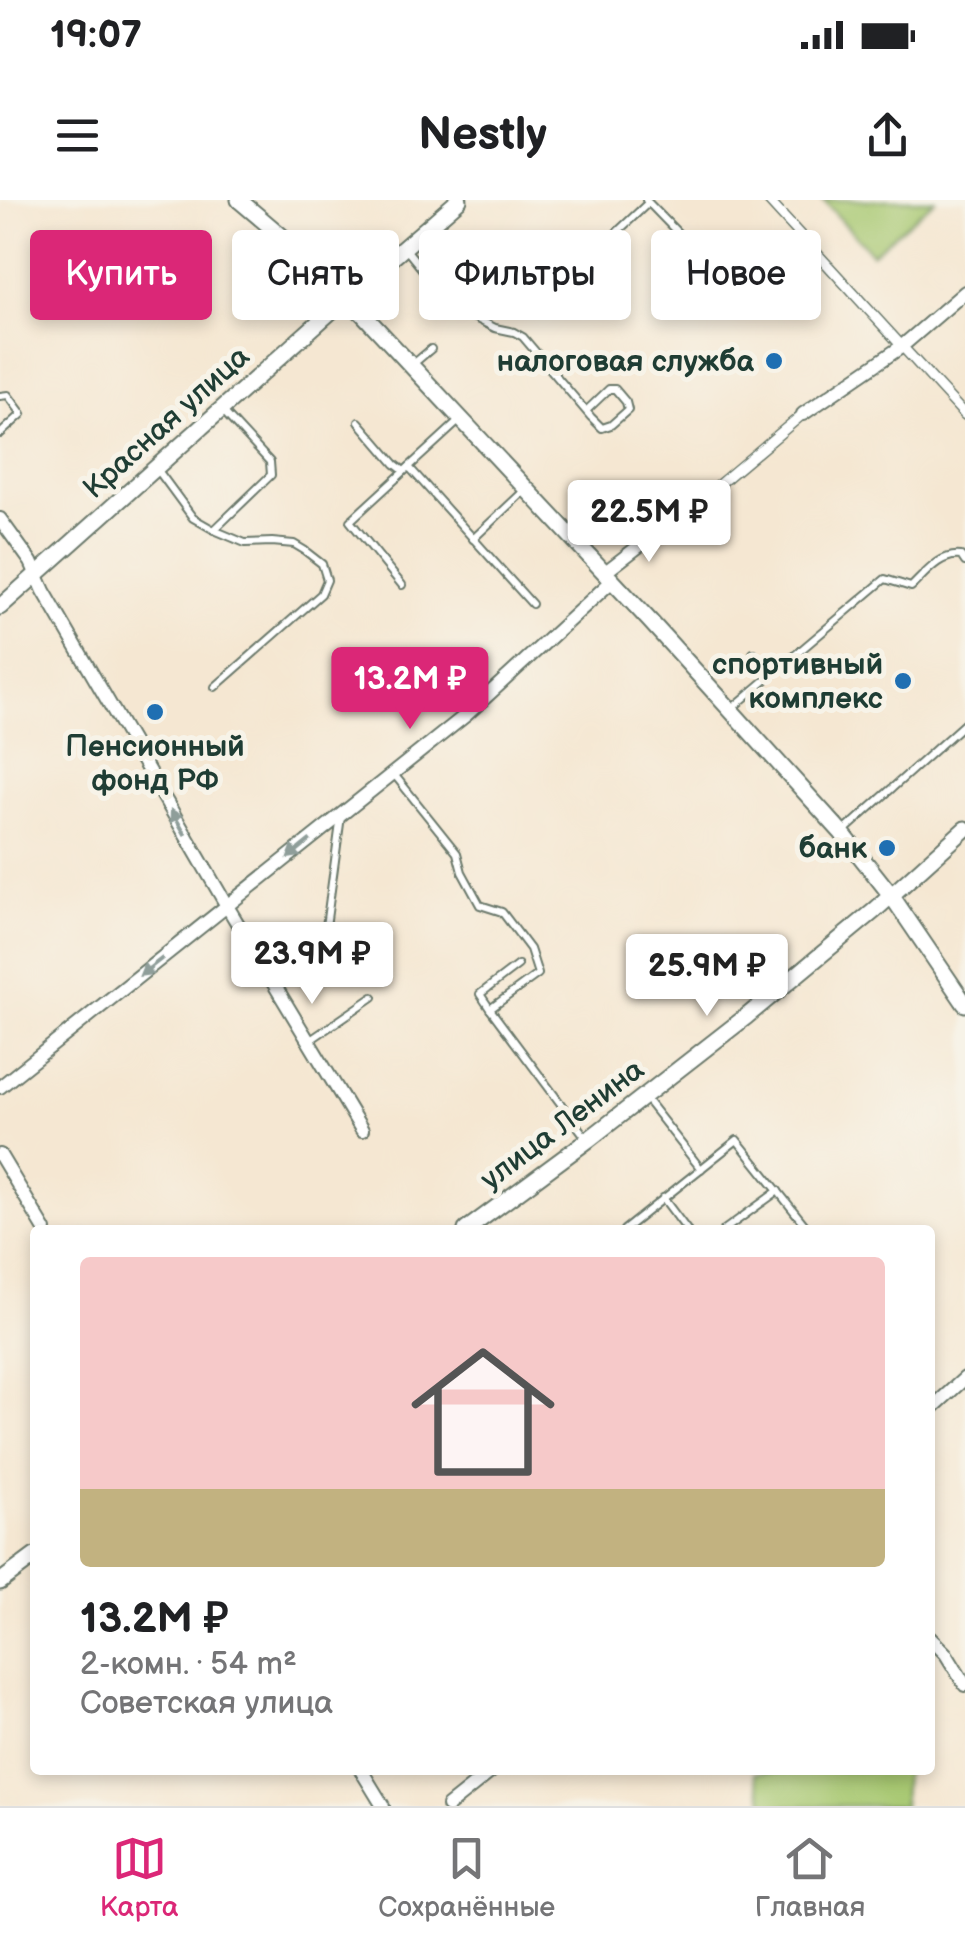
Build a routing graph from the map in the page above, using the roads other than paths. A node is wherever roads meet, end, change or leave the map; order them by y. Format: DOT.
graph roads {
  1 [pos="459,200"];
  2 [pos="768,200"];
  3 [pos="647,201"];
  4 [pos="244,202"];
  5 [pos="276,230"];
  6 [pos="618,230"];
  7 [pos="675,230"];
  8 [pos="404,248"];
  9 [pos="399,252"];
  10 [pos="419,265"];
  11 [pos="965,292"];
  12 [pos="321,320"];
  13 [pos="369,320"];
  14 [pos="480,320"];
  15 [pos="901,347"];
  16 [pos="431,349"];
  17 [pos="412,366"];
  18 [pos="0,396"];
  19 [pos="222,409"];
  20 [pos="586,411"];
  21 [pos="803,414"];
  22 [pos="965,416"];
  23 [pos="461,419"];
  24 [pos="359,422"];
  25 [pos="0,432"];
  26 [pos="156,468"];
  27 [pos="407,469"];
  28 [pos="526,489"];
  29 [pos="612,490"];
  30 [pos="0,519"];
  31 [pos="673,523"];
  32 [pos="214,530"];
  33 [pos="655,534"];
  34 [pos="473,539"];
  35 [pos="965,562"];
  36 [pos="36,576"];
  37 [pos="608,577"];
  38 [pos="402,586"];
  39 [pos="532,604"];
  40 [pos="0,607"];
  41 [pos="752,653"];
  42 [pos="772,675"];
  43 [pos="215,687"];
  44 [pos="729,710"];
  45 [pos="965,722"];
  46 [pos="393,773"];
  47 [pos="341,815"];
  48 [pos="965,829"];
  49 [pos="842,833"];
  50 [pos="891,894"];
  51 [pos="227,906"];
  52 [pos="325,934"];
  53 [pos="518,965"];
  54 [pos="373,997"];
  55 [pos="965,1004"];
  56 [pos="490,1010"];
  57 [pos="308,1042"];
  58 [pos="0,1087"];
  59 [pos="644,1096"];
  60 [pos="362,1130"];
  61 [pos="588,1140"];
  62 [pos="0,1155"];
  63 [pos="701,1169"];
  64 [pos="778,1191"];
  65 [pos="663,1198"];
  66 [pos="42,1225"];
  67 [pos="473,1225"];
  68 [pos="630,1225"];
  69 [pos="684,1225"];
  70 [pos="732,1225"];
  71 [pos="805,1225"];
  72 [pos="965,1378"];
  73 [pos="935,1405"];
  74 [pos="30,1560"];
  75 [pos="0,1582"];
  76 [pos="935,1643"];
  77 [pos="965,1685"];
  78 [pos="364,1775"];
  79 [pos="487,1775"];
  80 [pos="383,1806"];
  81 [pos="448,1806"];
  1 -- 8 [label="street, Красная улица"];
  2 -- 15 [label="street"];
  3 -- 6 [label="lane"];
  3 -- 7 [label="lane"];
  4 -- 5 [label="street"];
  8 -- 9 [label="street, Красная улица"];
  8 -- 10 [label="lane"];
  11 -- 15 [label="street"];
  12 -- 19 [label="street, Красная улица"];
  13 -- 17 [label="street"];
  14 -- 20 [label="lane"];
  15 -- 21 [label="street"];
  15 -- 22 [label="street"];
  16 -- 17 [label="lane"];
  17 -- 23 [label="street"];
  18 -- 25 [label="lane"];
  19 -- 26 [label="street, Красная улица"];
  19 -- 32 [label="lane"];
  20 -- 20 [label="lane"];
  21 -- 31 [label="street"];
  23 -- 27 [label="lane"];
  23 -- 28 [label="street"];
  24 -- 27 [label="lane"];
  26 -- 32 [label="lane"];
  26 -- 36 [label="street, Красная улица"];
  27 -- 34 [label="lane"];
  27 -- 38 [label="lane"];
  28 -- 34 [label="lane"];
  28 -- 37 [label="street"];
  29 -- 33 [label="lane"];
  30 -- 36 [label="street"];
  31 -- 33 [label="street"];
  32 -- 43 [label="lane"];
  33 -- 37 [label="street"];
  34 -- 39 [label="lane"];
  35 -- 42 [label="lane"];
  36 -- 40 [label="street, Красная улица"];
  51 -- 36 [label="street, one-way"];
  37 -- 44 [label="street"];
  37 -- 46 [label="street"];
  41 -- 42 [label="lane"];
  42 -- 44 [label="lane"];
  44 -- 49 [label="street"];
  45 -- 49 [label="lane"];
  46 -- 47 [label="street"];
  46 -- 56 [label="lane"];
  47 -- 51 [label="street, one-way"];
  47 -- 52 [label="lane"];
  48 -- 50 [label="street, улица Ленина"];
  49 -- 50 [label="street"];
  50 -- 55 [label="street"];
  50 -- 59 [label="street, улица Ленина"];
  51 -- 57 [label="street"];
  51 -- 58 [label="street, one-way"];
  53 -- 56 [label="lane"];
  54 -- 57 [label="lane"];
  56 -- 61 [label="lane"];
  57 -- 60 [label="street"];
  59 -- 61 [label="street, улица Ленина"];
  59 -- 63 [label="lane"];
  61 -- 67 [label="street, улица Ленина"];
  62 -- 66 [label="street"];
  63 -- 64 [label="lane"];
  63 -- 65 [label="lane"];
  64 -- 70 [label="lane"];
  64 -- 71 [label="lane"];
  65 -- 68 [label="lane"];
  65 -- 69 [label="lane"];
  72 -- 73 [label="street"];
  74 -- 75 [label="street"];
  76 -- 77 [label="street"];
  78 -- 80 [label="street"];
  79 -- 81 [label="street"];
}
